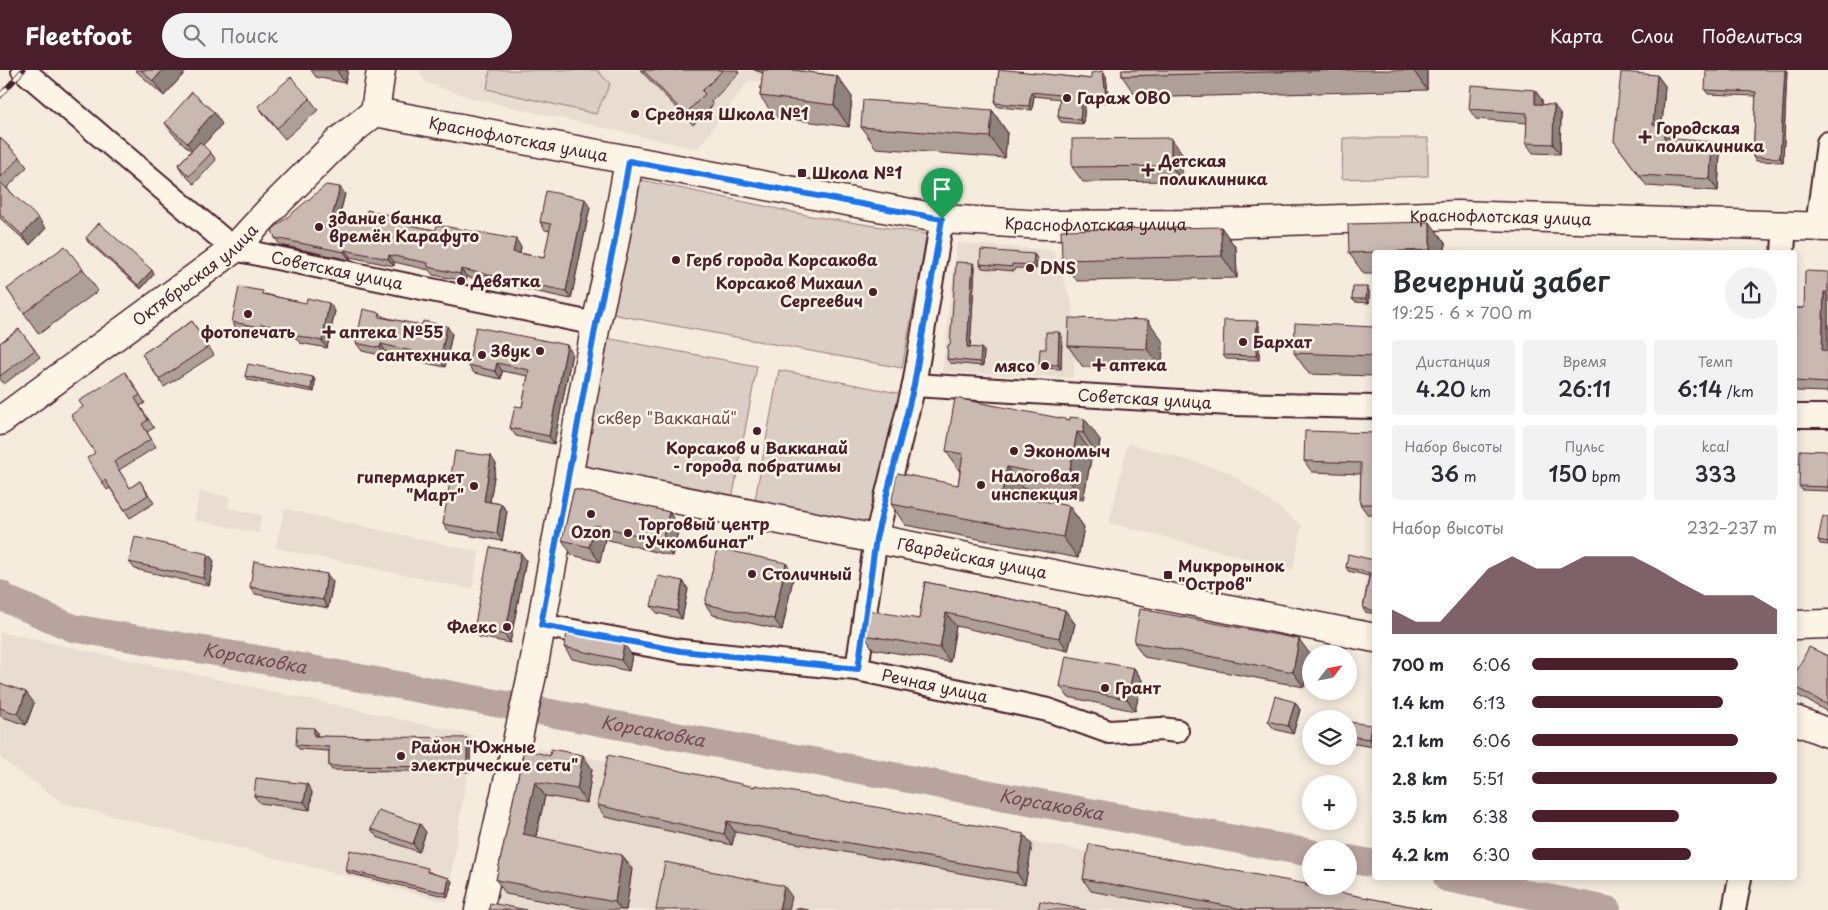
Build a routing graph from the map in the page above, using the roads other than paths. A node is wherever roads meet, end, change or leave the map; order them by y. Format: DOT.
graph roads {
  1 [pos="22,70"];
  2 [pos="382,70"];
  3 [pos="375,112"];
  4 [pos="1828,143"];
  5 [pos="629,161"];
  6 [pos="942,219"];
  7 [pos="1784,224"];
  8 [pos="1823,227"];
  9 [pos="234,249"];
  10 [pos="1783,250"];
  11 [pos="596,324"];
  12 [pos="914,385"];
  13 [pos="1372,407"];
  14 [pos="1797,416"];
  15 [pos="1828,416"];
  16 [pos="0,421"];
  17 [pos="569,478"];
  18 [pos="876,538"];
  19 [pos="1828,624"];
  20 [pos="541,625"];
  21 [pos="1797,625"];
  22 [pos="1372,637"];
  23 [pos="858,669"];
  24 [pos="1797,721"];
  25 [pos="1176,731"];
  26 [pos="1828,733"];
  27 [pos="1740,880"];
  28 [pos="479,910"];
  29 [pos="1734,910"];
  1 -- 9 [label="street, Советская улица"];
  2 -- 3 [label="main road"];
  3 -- 5 [label="main road, Краснофлотская улица"];
  3 -- 9 [label="main road, Октябрьская улица"];
  4 -- 8 [label="street"];
  5 -- 6 [label="main road, Краснофлотская улица"];
  5 -- 11 [label="main road"];
  6 -- 7 [label="main road, Краснофлотская улица"];
  6 -- 12 [label="street"];
  7 -- 8 [label="main road, Краснофлотская улица"];
  7 -- 10 [label="street"];
  9 -- 11 [label="street, Советская улица"];
  9 -- 16 [label="main road, Октябрьская улица"];
  11 -- 17 [label="main road"];
  12 -- 13 [label="street, Советская улица"];
  12 -- 18 [label="street"];
  14 -- 15 [label="street"];
  17 -- 18 [label="main road, Гвардейская улица"];
  17 -- 20 [label="main road"];
  18 -- 22 [label="main road, Гвардейская улица"];
  18 -- 23 [label="street"];
  19 -- 21 [label="main road"];
  20 -- 23 [label="street, Речная улица"];
  20 -- 28 [label="main road"];
  23 -- 25 [label="street, Речная улица"];
  24 -- 26 [label="main road"];
  27 -- 29 [label="street"];
}
